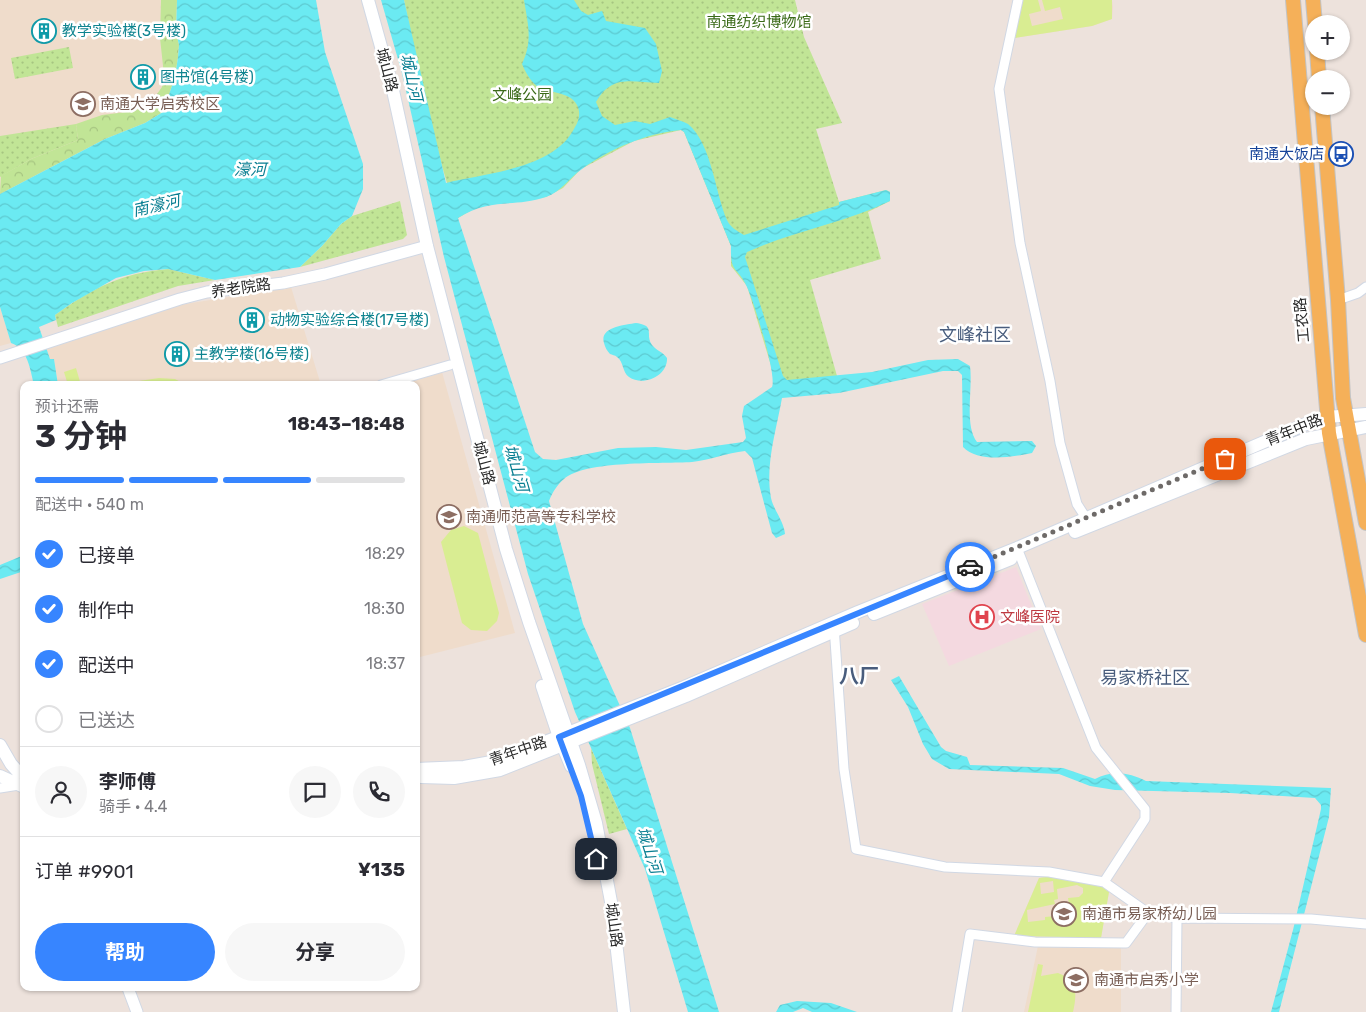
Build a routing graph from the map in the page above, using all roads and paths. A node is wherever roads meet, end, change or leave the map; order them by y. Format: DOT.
graph roads {
  1 [pos="362,0"];
  2 [pos="368,0"];
  3 [pos="1018,0"];
  4 [pos="1293,0"];
  5 [pos="1312,0"];
  6 [pos="1314,15"];
  7 [pos="1323,115"];
  8 [pos="423,247"];
  9 [pos="1366,287"];
  10 [pos="1338,300"];
  11 [pos="0,358"];
  12 [pos="450,365"];
  13 [pos="394,381"];
  14 [pos="1366,414"];
  15 [pos="1346,415"];
  16 [pos="1327,416"];
  17 [pos="1366,427"];
  18 [pos="1348,430"];
  19 [pos="1329,433"];
  20 [pos="1086,518"];
  21 [pos="1366,523"];
  22 [pos="1018,552"];
  23 [pos="834,627"];
  24 [pos="1366,635"];
  25 [pos="570,737"];
  26 [pos="0,745"];
  27 [pos="0,762"];
  28 [pos="0,768"];
  29 [pos="420,769"];
  30 [pos="0,776"];
  31 [pos="20,777"];
  32 [pos="420,777"];
  33 [pos="20,778"];
  34 [pos="20,779"];
  35 [pos="20,780"];
  36 [pos="20,781"];
  37 [pos="0,788"];
  38 [pos="1104,882"];
  39 [pos="1148,913"];
  40 [pos="1177,918"];
  41 [pos="1366,924"];
  42 [pos="129,991"];
  43 [pos="137,1012"];
  44 [pos="618,1012"];
  45 [pos="624,1012"];
  46 [pos="957,1012"];
  47 [pos="1176,1012"];
  1 -- 8 [label="main road, 城山路"];
  2 -- 8 [label="main road, 城山路"];
  3 -- 20 [label="street"];
  4 -- 16 [label="main road, 工农路"];
  5 -- 6 [label="main road"];
  7 -- 10 [label="main road"];
  8 -- 11 [label="street, 养老院路"];
  8 -- 12 [label="main road, 城山路"];
  8 -- 25 [label="main road, 城山路"];
  9 -- 10 [label="street"];
  10 -- 15 [label="main road"];
  12 -- 13 [label="street"];
  12 -- 25 [label="main road, 城山路"];
  14 -- 15 [label="main road, 青年中路"];
  15 -- 16 [label="main road, 青年中路"];
  15 -- 18 [label="main road"];
  16 -- 19 [label="main road, 工农路"];
  16 -- 20 [label="main road, 青年中路"];
  17 -- 18 [label="main road, 青年中路"];
  18 -- 19 [label="main road, 青年中路"];
  18 -- 21 [label="main road"];
  19 -- 22 [label="main road, 青年中路"];
  19 -- 24 [label="main road, 工农路"];
  20 -- 22 [label="main road, 青年中路"];
  22 -- 23 [label="main road, 青年中路"];
  22 -- 38 [label="street"];
  23 -- 25 [label="main road, 青年中路"];
  23 -- 38 [label="street"];
  25 -- 29 [label="main road, 青年中路"];
  25 -- 32 [label="main road, 青年中路"];
  25 -- 44 [label="main road, 城山路"];
  25 -- 45 [label="main road, 城山路"];
  26 -- 31 [label="main road"];
  27 -- 33 [label="main road"];
  28 -- 34 [label="main road"];
  30 -- 35 [label="main road"];
  36 -- 37 [label="street"];
  38 -- 39 [label="street"];
  39 -- 40 [label="street"];
  39 -- 46 [label="street"];
  40 -- 41 [label="street"];
  40 -- 47 [label="street"];
  42 -- 43 [label="street"];
}
